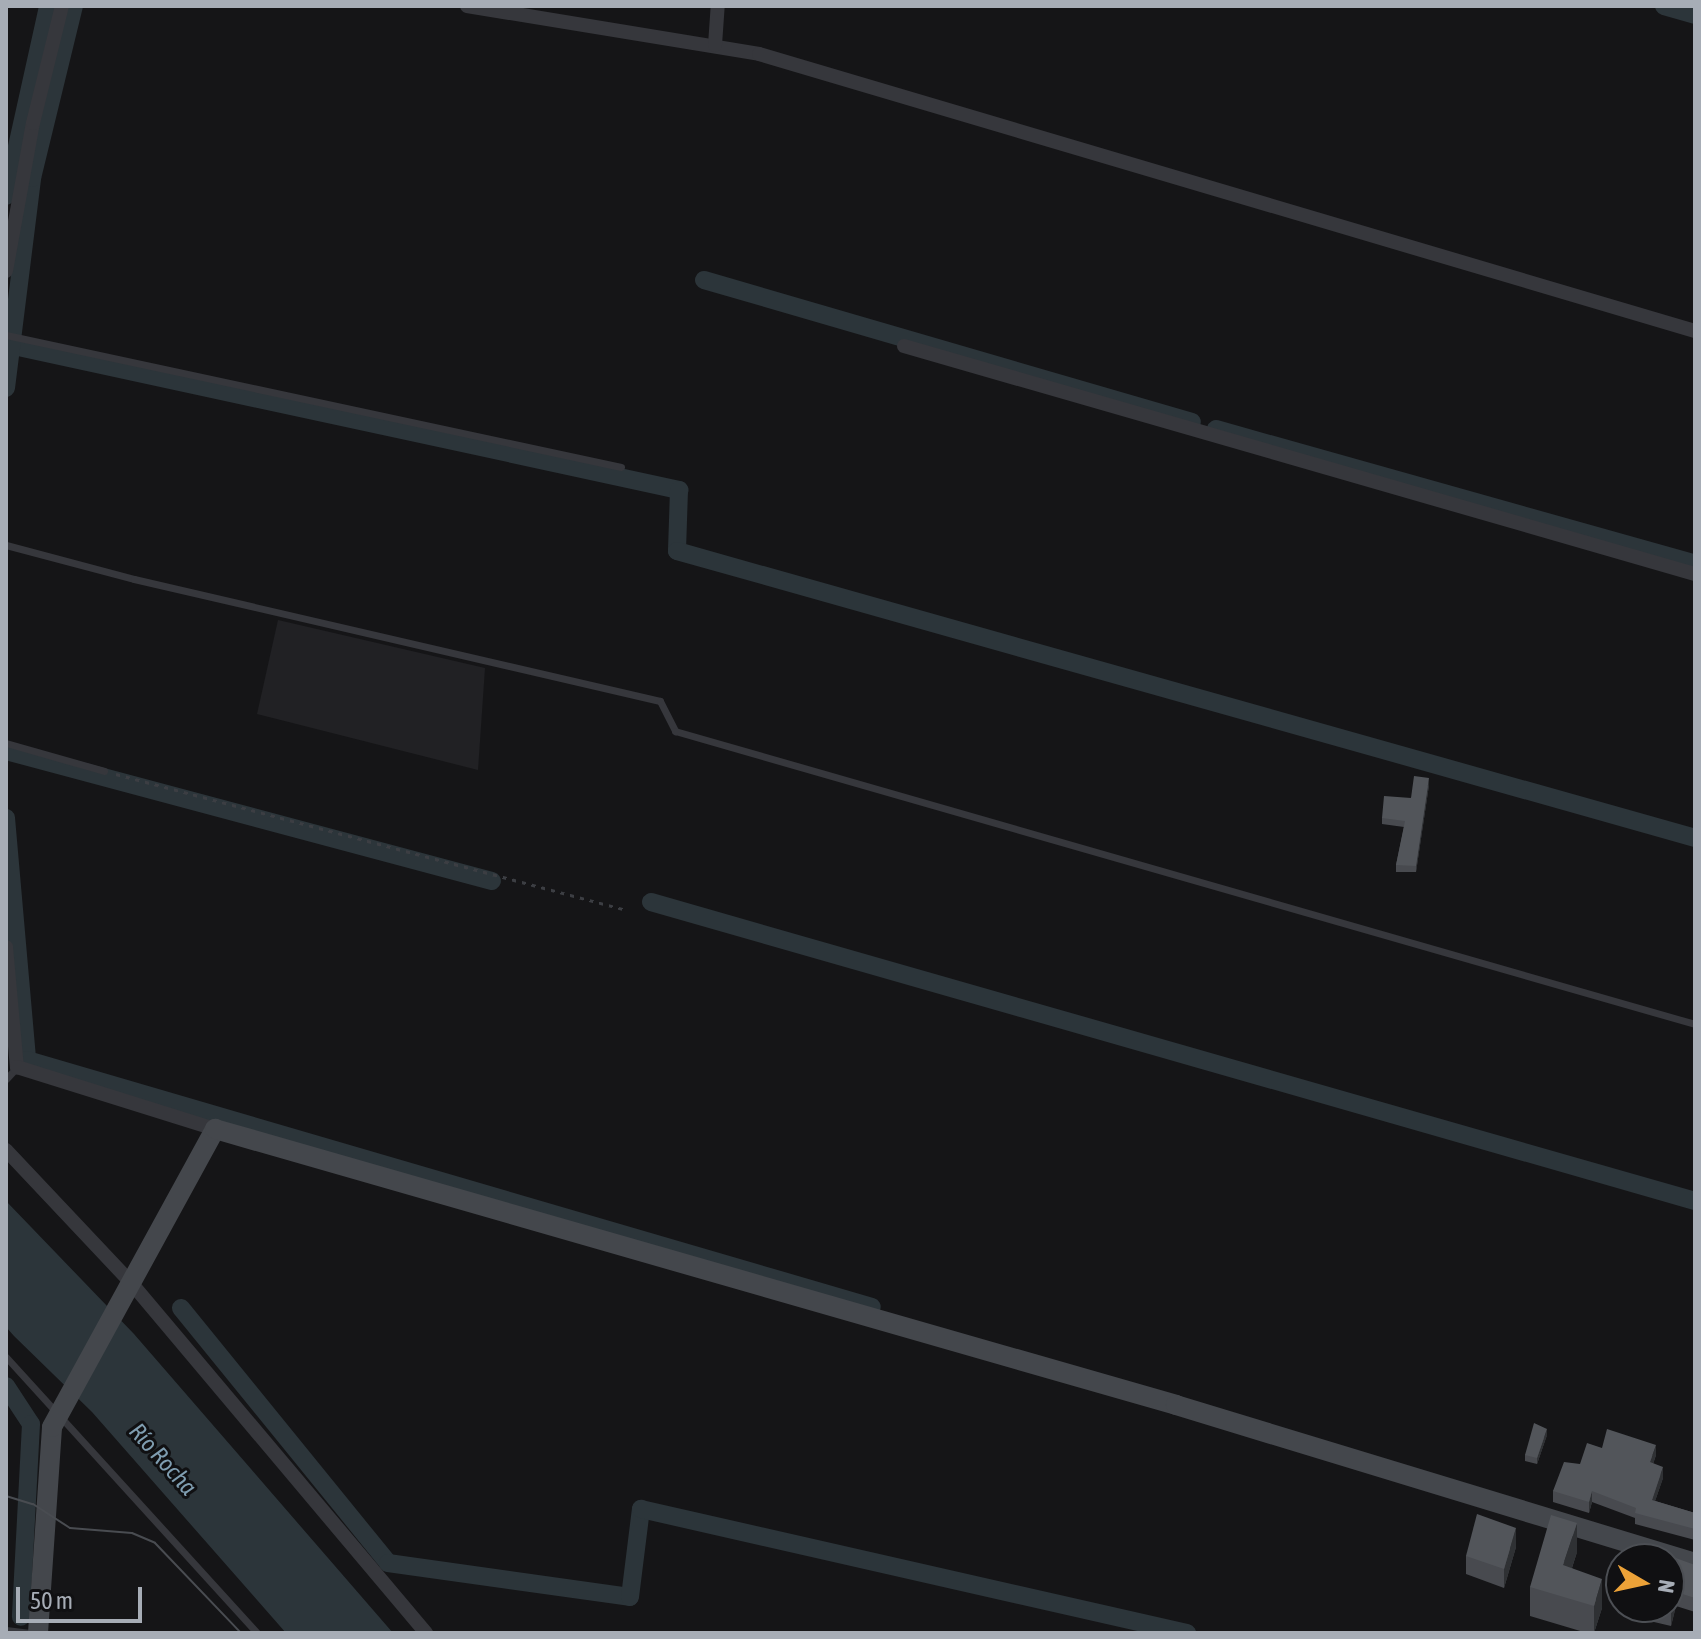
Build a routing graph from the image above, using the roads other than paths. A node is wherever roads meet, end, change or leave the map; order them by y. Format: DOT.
graph roads {
  1 [pos="62,6"];
  2 [pos="467,6"];
  3 [pos="718,6"];
  4 [pos="715,45"];
  5 [pos="8,245"];
  6 [pos="6,271"];
  7 [pos="1695,331"];
  8 [pos="6,335"];
  9 [pos="904,346"];
  10 [pos="621,467"];
  11 [pos="6,545"];
  12 [pos="1695,574"];
  13 [pos="6,743"];
  14 [pos="104,771"];
  15 [pos="6,947"];
  16 [pos="1695,1024"];
  17 [pos="17,1067"];
  18 [pos="6,1079"];
  19 [pos="215,1129"];
  20 [pos="6,1150"];
  21 [pos="130,1290"];
  22 [pos="6,1357"];
  23 [pos="61,1405"];
  24 [pos="1695,1563"];
  25 [pos="6,1630"];
  26 [pos="30,1633"];
  27 [pos="38,1633"];
  28 [pos="257,1633"];
  29 [pos="426,1633"];
  1 -- 5 [label="street"];
  2 -- 4 [label="street"];
  3 -- 4 [label="street"];
  4 -- 7 [label="street"];
  5 -- 6 [label="street"];
  8 -- 10 [label="lane"];
  9 -- 12 [label="street"];
  11 -- 16 [label="lane"];
  13 -- 14 [label="lane"];
  15 -- 17 [label="street"];
  17 -- 18 [label="lane"];
  17 -- 19 [label="street"];
  19 -- 21 [label="street"];
  19 -- 24 [label="street"];
  20 -- 21 [label="street"];
  21 -- 23 [label="street"];
  21 -- 29 [label="street"];
  22 -- 23 [label="lane"];
  23 -- 27 [label="street"];
  23 -- 28 [label="lane"];
  25 -- 26 [label="lane"];
}
